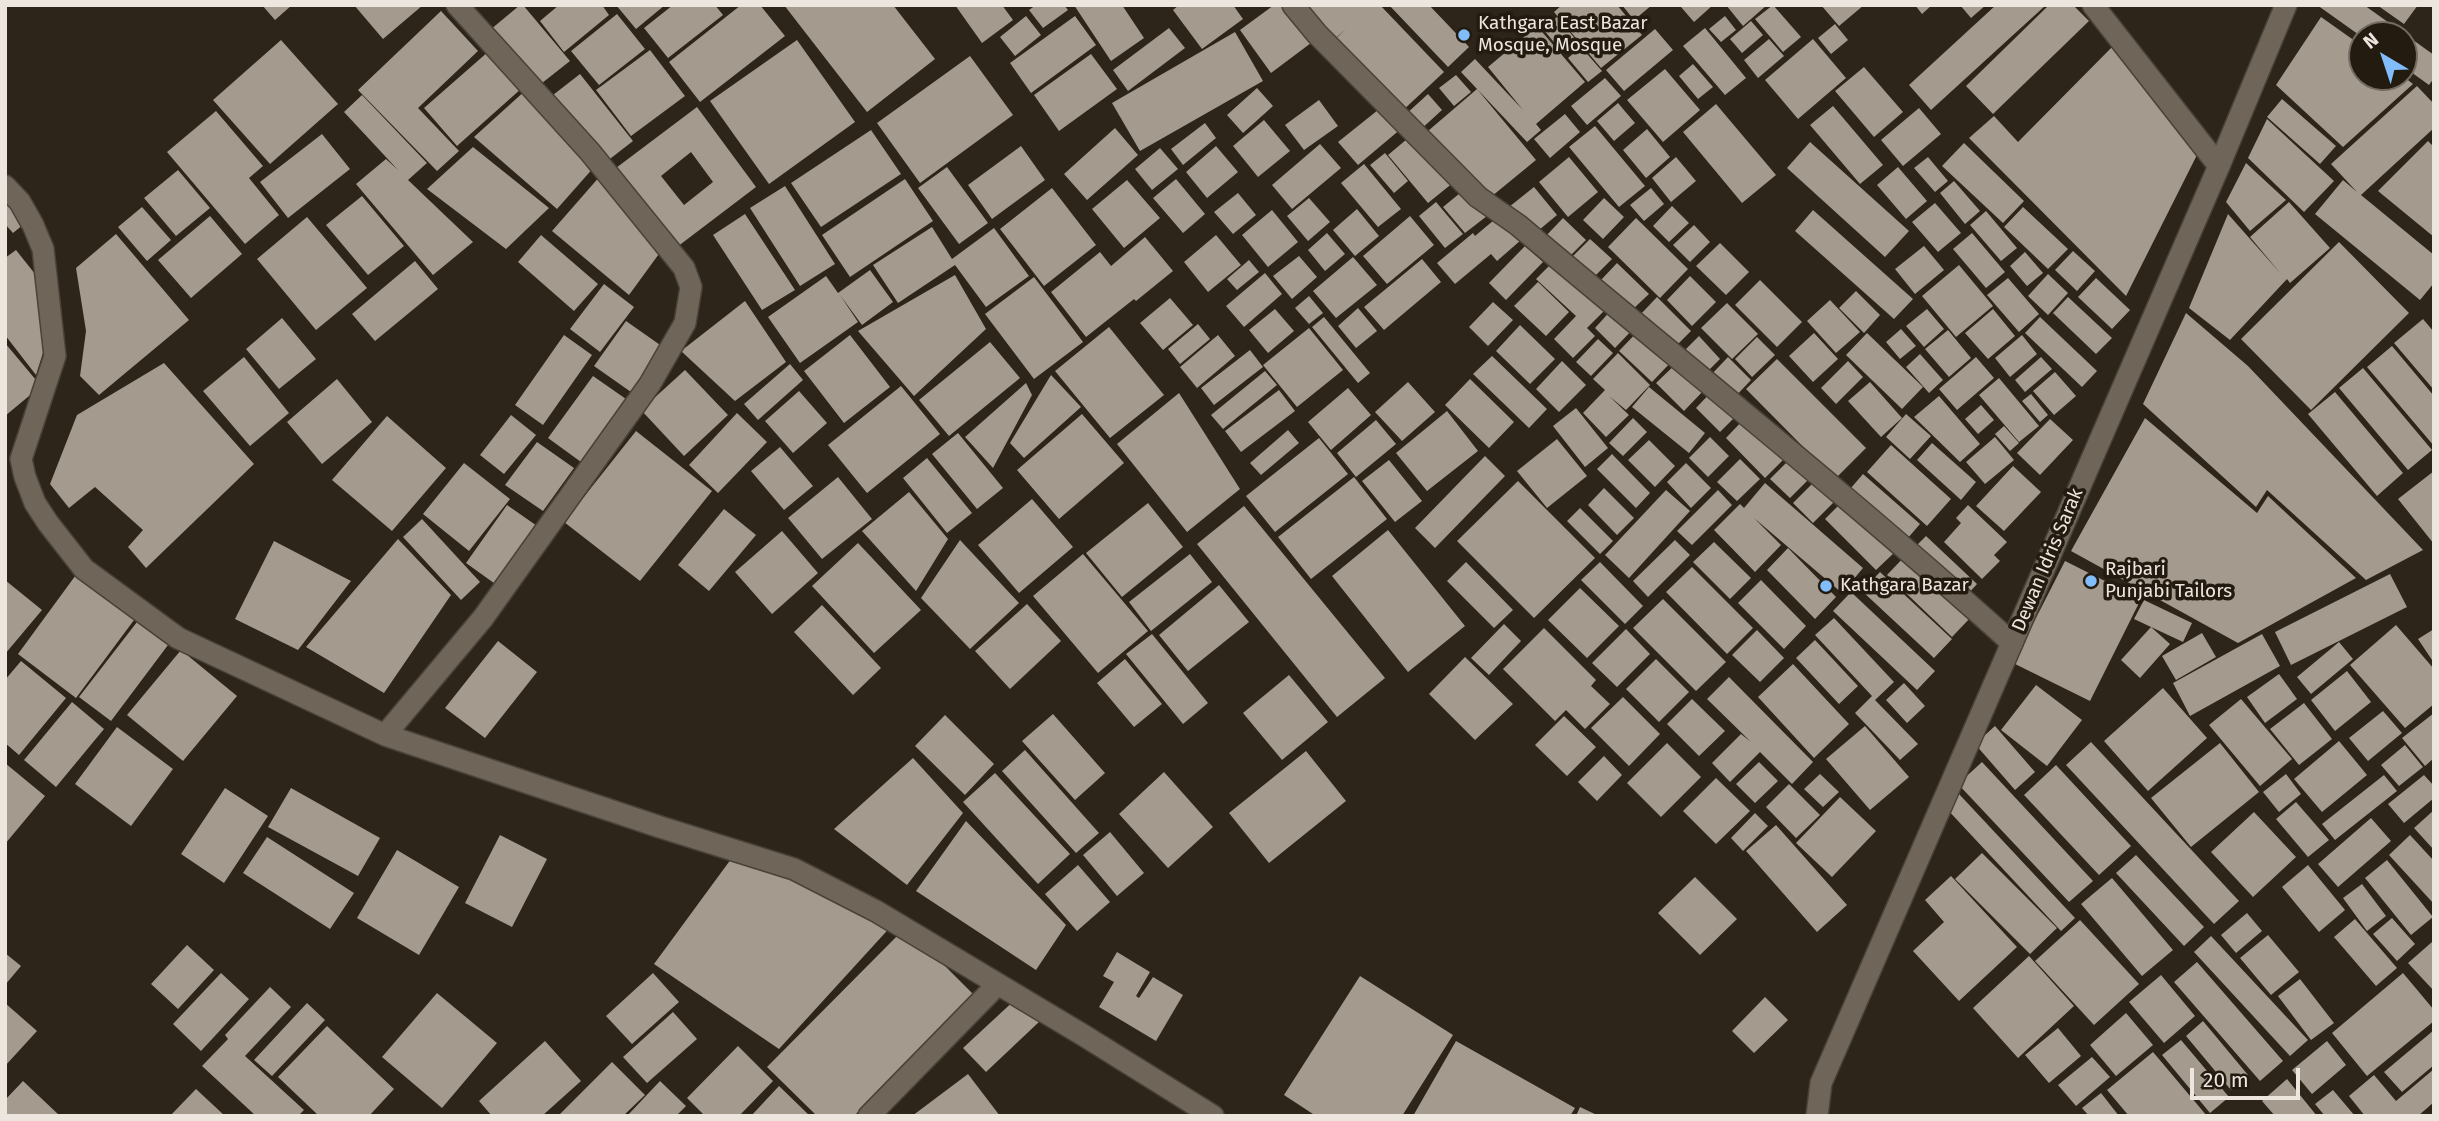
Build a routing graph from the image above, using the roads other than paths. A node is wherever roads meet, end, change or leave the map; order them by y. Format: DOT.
graph roads {
  1 [pos="457,5"];
  2 [pos="1293,5"];
  3 [pos="2093,5"];
  4 [pos="2286,5"];
  5 [pos="2219,166"];
  6 [pos="5,186"];
  7 [pos="2012,643"];
  8 [pos="385,734"];
  9 [pos="998,984"];
  10 [pos="869,1116"];
  11 [pos="1213,1116"];
  12 [pos="1817,1116"];
  1 -- 8 [label="street"];
  2 -- 7 [label="street"];
  3 -- 5 [label="street"];
  4 -- 5 [label="street, Dewan Idris Sarak"];
  5 -- 7 [label="street, Dewan Idris Sarak"];
  6 -- 8 [label="street"];
  7 -- 12 [label="street, Dewan Idris Sarak"];
  8 -- 9 [label="street"];
  9 -- 10 [label="street"];
  9 -- 11 [label="street"];
}
